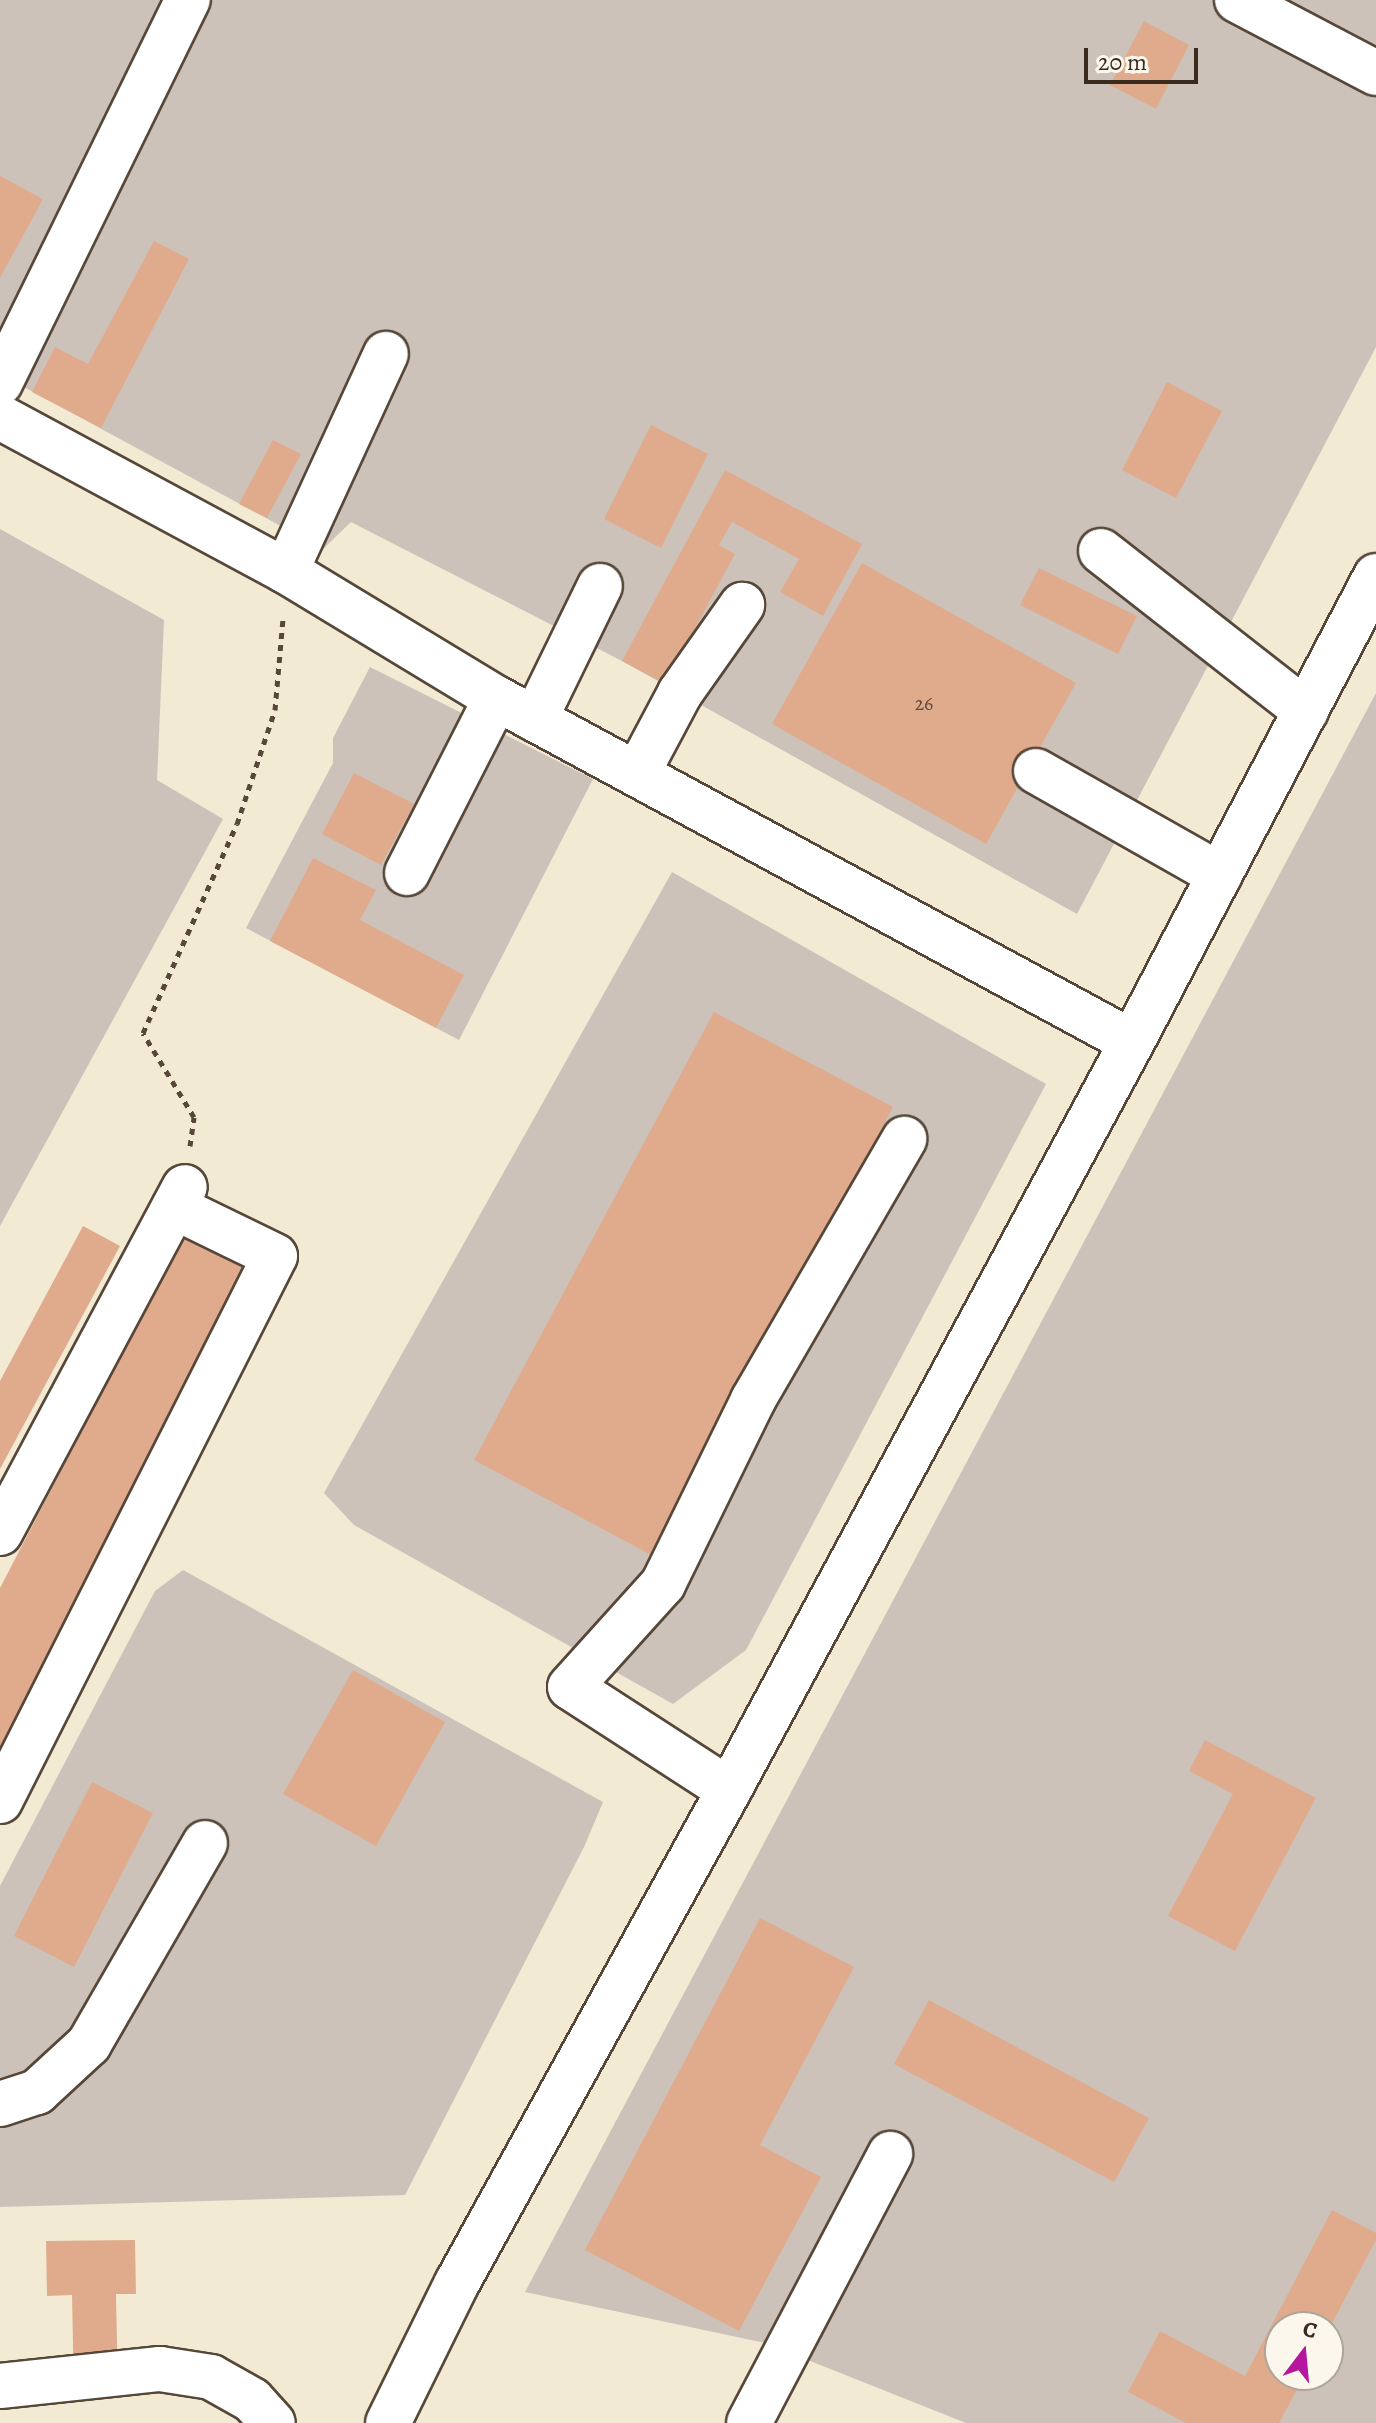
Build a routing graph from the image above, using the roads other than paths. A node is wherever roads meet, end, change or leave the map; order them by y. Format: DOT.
graph roads {
  1 [pos="188,0"];
  2 [pos="1237,0"];
  3 [pos="1376,73"];
  4 [pos="386,354"];
  5 [pos="0,383"];
  6 [pos="0,417"];
  7 [pos="1101,551"];
  8 [pos="286,571"];
  9 [pos="1376,576"];
  10 [pos="600,586"];
  11 [pos="742,605"];
  12 [pos="496,698"];
  13 [pos="1306,711"];
  14 [pos="535,719"];
  15 [pos="1036,771"];
  16 [pos="637,774"];
  17 [pos="407,873"];
  18 [pos="1220,875"];
  19 [pos="1132,1042"];
  20 [pos="904,1139"];
  21 [pos="0,1533"];
  22 [pos="729,1790"];
  23 [pos="0,1801"];
  24 [pos="205,1843"];
  25 [pos="0,2104"];
  26 [pos="890,2154"];
  27 [pos="0,2386"];
  28 [pos="273,2423"];
  29 [pos="388,2423"];
  30 [pos="749,2423"];
  1 -- 5 [label="street"];
  2 -- 3 [label="street"];
  4 -- 8 [label="street"];
  6 -- 8 [label="street"];
  7 -- 13 [label="street"];
  8 -- 12 [label="street"];
  9 -- 13 [label="street"];
  10 -- 14 [label="street"];
  11 -- 16 [label="street"];
  12 -- 14 [label="street"];
  12 -- 17 [label="street"];
  13 -- 18 [label="street"];
  14 -- 16 [label="street"];
  15 -- 18 [label="street"];
  16 -- 19 [label="street"];
  18 -- 19 [label="street"];
  19 -- 22 [label="street"];
  20 -- 22 [label="street"];
  21 -- 23 [label="street"];
  22 -- 29 [label="street"];
  24 -- 25 [label="street"];
  26 -- 30 [label="street"];
  27 -- 28 [label="street"];
}
